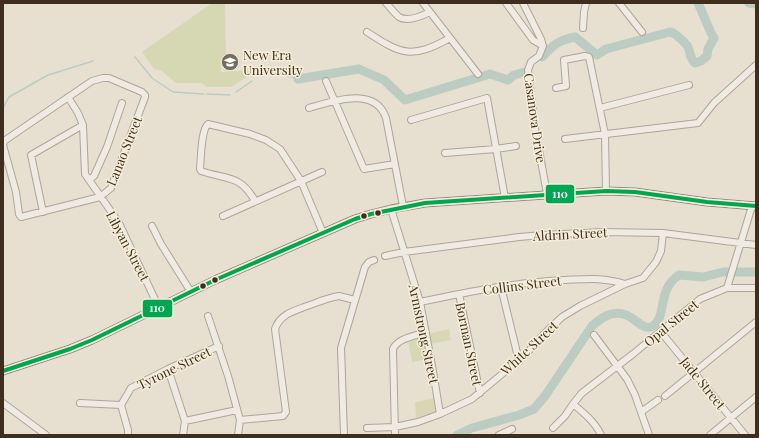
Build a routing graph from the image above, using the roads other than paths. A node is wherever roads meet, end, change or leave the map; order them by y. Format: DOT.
graph roads {
  1 [pos="386,3"];
  2 [pos="423,3"];
  3 [pos="506,3"];
  4 [pos="524,3"];
  5 [pos="586,3"];
  6 [pos="619,3"];
  7 [pos="430,12"];
  8 [pos="583,28"];
  9 [pos="367,32"];
  10 [pos="642,32"];
  11 [pos="450,38"];
  12 [pos="543,46"];
  13 [pos="756,65"];
  14 [pos="478,74"];
  15 [pos="326,81"];
  16 [pos="689,85"];
  17 [pos="556,88"];
  18 [pos="68,97"];
  19 [pos="334,100"];
  20 [pos="122,103"];
  21 [pos="309,108"];
  22 [pos="600,108"];
  23 [pos="412,120"];
  24 [pos="83,125"];
  25 [pos="605,134"];
  26 [pos="565,140"];
  27 [pos="516,146"];
  28 [pos="496,149"];
  29 [pos="445,153"];
  30 [pos="395,164"];
  31 [pos="322,172"];
  32 [pos="89,180"];
  33 [pos="301,181"];
  34 [pos="606,191"];
  35 [pos="547,194"];
  36 [pos="100,197"];
  37 [pos="505,198"];
  38 [pos="255,202"];
  39 [pos="403,206"];
  40 [pos="754,206"];
  41 [pos="391,209"];
  42 [pos="43,212"];
  43 [pos="223,216"];
  44 [pos="152,226"];
  45 [pos="324,233"];
  46 [pos="663,233"];
  47 [pos="741,243"];
  48 [pos="756,245"];
  49 [pos="404,252"];
  50 [pos="385,256"];
  51 [pos="374,260"];
  52 [pos="625,284"];
  53 [pos="501,286"];
  54 [pos="727,288"];
  55 [pos="756,288"];
  56 [pos="191,292"];
  57 [pos="459,294"];
  58 [pos="355,300"];
  59 [pos="420,302"];
  60 [pos="159,308"];
  61 [pos="208,316"];
  62 [pos="756,322"];
  63 [pos="426,332"];
  64 [pos="661,332"];
  65 [pos="594,335"];
  66 [pos="219,346"];
  67 [pos="519,361"];
  68 [pos="618,366"];
  69 [pos="168,369"];
  70 [pos="3,371"];
  71 [pos="694,373"];
  72 [pos="480,393"];
  73 [pos="665,396"];
  74 [pos="756,397"];
  75 [pos="658,400"];
  76 [pos="80,402"];
  77 [pos="3,403"];
  78 [pos="121,404"];
  79 [pos="573,404"];
  80 [pos="237,410"];
  81 [pos="641,412"];
  82 [pos="440,414"];
  83 [pos="731,418"];
  84 [pos="240,420"];
  85 [pos="185,421"];
  86 [pos="395,427"];
  87 [pos="367,428"];
  88 [pos="553,428"];
  89 [pos="513,430"];
  90 [pos="46,435"];
  91 [pos="128,435"];
  92 [pos="183,435"];
  93 [pos="238,435"];
  94 [pos="344,435"];
  95 [pos="395,435"];
  96 [pos="499,435"];
  97 [pos="602,435"];
  98 [pos="649,435"];
  99 [pos="710,435"];
  100 [pos="745,435"];
  1 -- 7 [label="street"];
  2 -- 7 [label="street"];
  3 -- 12 [label="street"];
  4 -- 12 [label="street"];
  5 -- 8 [label="street"];
  6 -- 10 [label="street"];
  7 -- 11 [label="street"];
  9 -- 11 [label="street"];
  11 -- 14 [label="street"];
  12 -- 35 [label="street, Casanova Drive"];
  13 -- 25 [label="street"];
  15 -- 19 [label="street"];
  16 -- 22 [label="street"];
  17 -- 22 [label="street"];
  18 -- 24 [label="street, Libyan Street"];
  18 -- 36 [label="street, Lanao Street"];
  18 -- 42 [label="street, Lanao Street"];
  19 -- 21 [label="street"];
  19 -- 30 [label="street"];
  19 -- 30 [label="street"];
  20 -- 32 [label="street"];
  22 -- 25 [label="street"];
  23 -- 28 [label="street"];
  24 -- 32 [label="street, Libyan Street"];
  24 -- 42 [label="street"];
  25 -- 26 [label="street"];
  25 -- 34 [label="street"];
  27 -- 28 [label="street"];
  28 -- 29 [label="street"];
  28 -- 37 [label="street"];
  30 -- 39 [label="street"];
  31 -- 33 [label="street"];
  32 -- 36 [label="street, Libyan Street"];
  33 -- 38 [label="street"];
  33 -- 38 [label="street"];
  33 -- 45 [label="street"];
  34 -- 35 [label="main road"];
  34 -- 40 [label="main road"];
  35 -- 37 [label="main road"];
  36 -- 42 [label="street, Lanao Street"];
  36 -- 60 [label="street, Libyan Street"];
  37 -- 39 [label="main road"];
  38 -- 43 [label="street"];
  39 -- 41 [label="main road"];
  40 -- 47 [label="street"];
  41 -- 45 [label="main road"];
  41 -- 49 [label="street, Armstrong Street"];
  44 -- 56 [label="street"];
  45 -- 56 [label="main road"];
  46 -- 47 [label="street, Aldrin Street"];
  46 -- 49 [label="street, Aldrin Street"];
  46 -- 52 [label="street, White Street"];
  47 -- 48 [label="street, Aldrin Street"];
  47 -- 54 [label="street"];
  49 -- 50 [label="street, Aldrin Street"];
  49 -- 59 [label="street, Armstrong Street"];
  51 -- 58 [label="street"];
  52 -- 53 [label="street, Collins Street"];
  52 -- 67 [label="street, White Street"];
  53 -- 57 [label="street, Collins Street"];
  53 -- 67 [label="street"];
  54 -- 55 [label="street, Opal Street"];
  54 -- 64 [label="street, Opal Street"];
  56 -- 60 [label="main road"];
  57 -- 59 [label="street, Collins Street"];
  57 -- 72 [label="street, Borman Street"];
  58 -- 84 [label="street"];
  58 -- 94 [label="street"];
  59 -- 63 [label="street, Armstrong Street"];
  60 -- 70 [label="main road"];
  61 -- 66 [label="street"];
  62 -- 71 [label="street"];
  63 -- 82 [label="street, Armstrong Street"];
  63 -- 86 [label="street"];
  64 -- 68 [label="street, Opal Street"];
  64 -- 71 [label="street, Jade Street"];
  65 -- 68 [label="street"];
  66 -- 69 [label="street, Tyrone Street"];
  66 -- 80 [label="street"];
  67 -- 72 [label="street, White Street"];
  68 -- 79 [label="street, Opal Street"];
  68 -- 81 [label="street"];
  69 -- 78 [label="street, Tyrone Street"];
  69 -- 85 [label="street"];
  71 -- 73 [label="street"];
  71 -- 83 [label="street, Jade Street"];
  72 -- 82 [label="street, White Street"];
  74 -- 83 [label="street"];
  75 -- 81 [label="street"];
  76 -- 78 [label="street"];
  77 -- 90 [label="street"];
  78 -- 91 [label="street"];
  79 -- 88 [label="street, Opal Street"];
  79 -- 97 [label="street"];
  80 -- 84 [label="street"];
  80 -- 85 [label="street"];
  81 -- 98 [label="street"];
  82 -- 86 [label="street, White Street"];
  83 -- 99 [label="street"];
  83 -- 100 [label="street, Jade Street"];
  84 -- 93 [label="street"];
  85 -- 92 [label="street"];
  86 -- 87 [label="street, White Street"];
  86 -- 95 [label="street"];
  89 -- 96 [label="street"];
}
